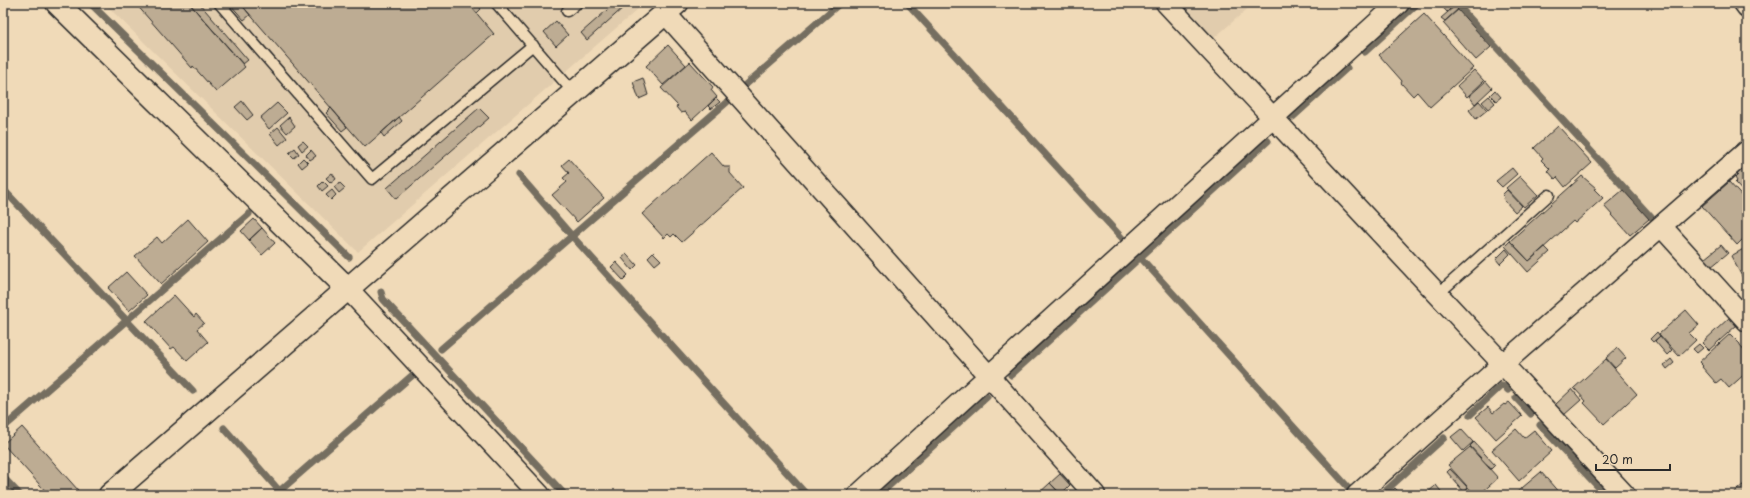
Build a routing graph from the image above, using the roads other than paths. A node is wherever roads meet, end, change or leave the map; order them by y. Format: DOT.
graph roads {
  1 [pos="57,3"];
  2 [pos="219,3"];
  3 [pos="496,3"];
  4 [pos="577,3"];
  5 [pos="1166,3"];
  6 [pos="1399,3"];
  7 [pos="1744,3"];
  8 [pos="1747,7"];
  9 [pos="671,8"];
  10 [pos="567,12"];
  11 [pos="533,45"];
  12 [pos="574,93"];
  13 [pos="1273,118"];
  14 [pos="1747,150"];
  15 [pos="1548,195"];
  16 [pos="1661,226"];
  17 [pos="348,289"];
  18 [pos="1438,294"];
  19 [pos="1747,321"];
  20 [pos="1503,364"];
  21 [pos="989,376"];
  22 [pos="1358,494"];
  23 [pos="110,495"];
  24 [pos="540,495"];
  25 [pos="858,495"];
  26 [pos="1095,495"];
  27 [pos="1625,495"];
  1 -- 17 [label="street"];
  2 -- 11 [label="lane"];
  3 -- 11 [label="lane"];
  4 -- 10 [label="lane"];
  5 -- 13 [label="street"];
  6 -- 13 [label="street"];
  7 -- 8 [label="street"];
  9 -- 12 [label="street"];
  9 -- 21 [label="street"];
  11 -- 12 [label="lane"];
  12 -- 17 [label="street"];
  13 -- 18 [label="street"];
  13 -- 21 [label="street"];
  14 -- 16 [label="street"];
  15 -- 18 [label="lane"];
  16 -- 19 [label="street"];
  16 -- 20 [label="street"];
  17 -- 23 [label="street"];
  17 -- 24 [label="street"];
  18 -- 20 [label="street"];
  20 -- 22 [label="street"];
  20 -- 27 [label="street"];
  21 -- 25 [label="street"];
  21 -- 26 [label="street"];
}
